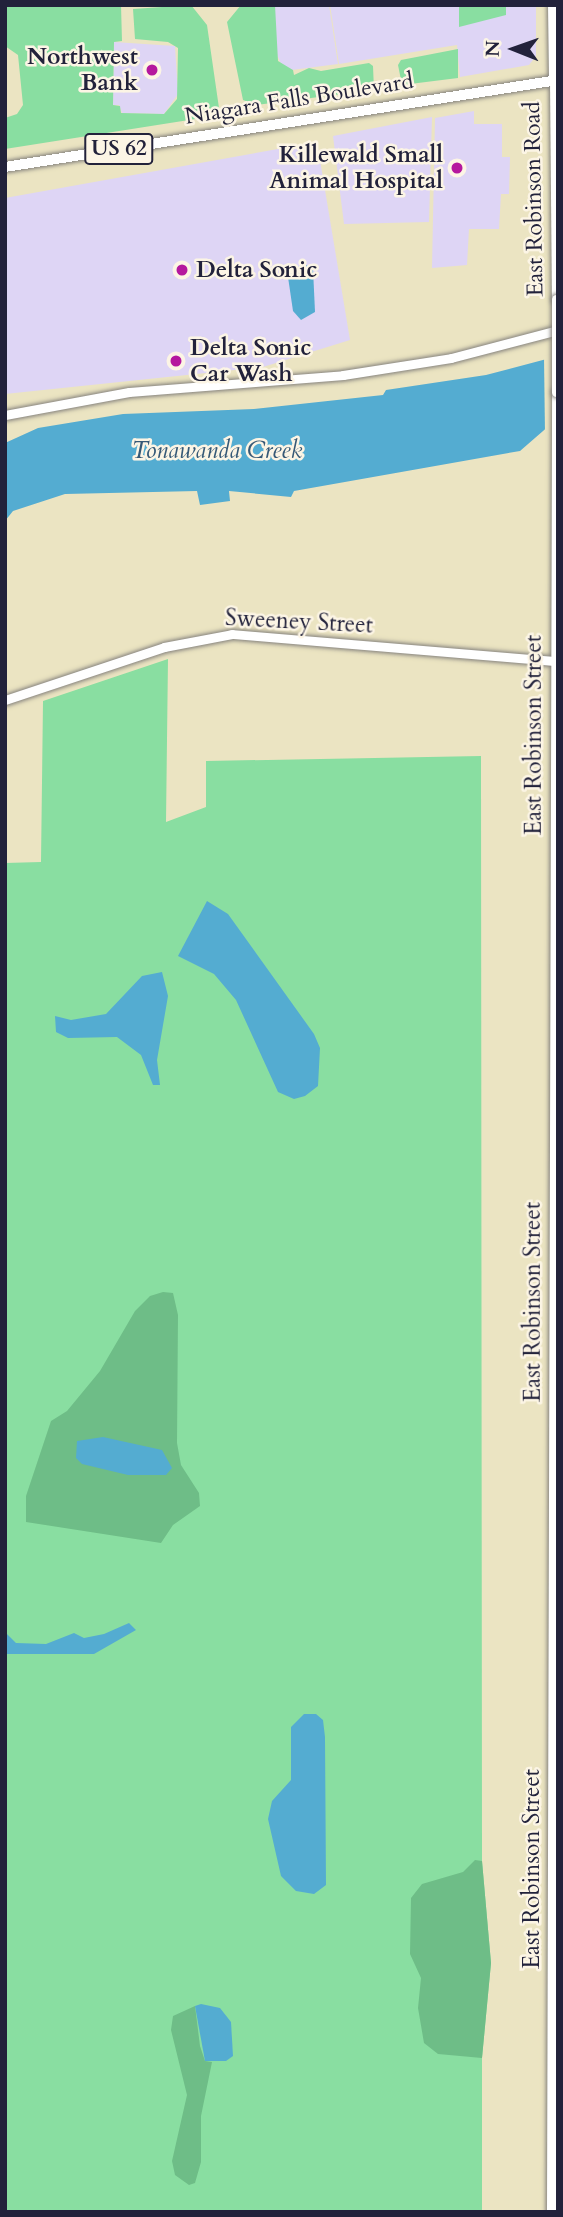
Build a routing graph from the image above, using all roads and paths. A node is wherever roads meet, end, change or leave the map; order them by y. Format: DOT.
graph roads {
  1 [pos="553,5"];
  2 [pos="556,80"];
  3 [pos="5,167"];
  4 [pos="556,299"];
  5 [pos="558,330"];
  6 [pos="556,392"];
  7 [pos="5,415"];
  8 [pos="556,463"];
  9 [pos="555,660"];
  10 [pos="5,700"];
  11 [pos="551,2212"];
  1 -- 2 [label="main road, East Robinson Road"];
  2 -- 3 [label="main road, Niagara Falls Boulevard / US 62"];
  2 -- 4 [label="street, East Robinson Road"];
  4 -- 6 [label="street, East Robinson Road, bridge"];
  5 -- 7 [label="street"];
  6 -- 8 [label="street, East Robinson Street"];
  8 -- 9 [label="street, East Robinson Street"];
  9 -- 10 [label="street, Sweeney Street"];
  9 -- 11 [label="street, East Robinson Street"];
}
